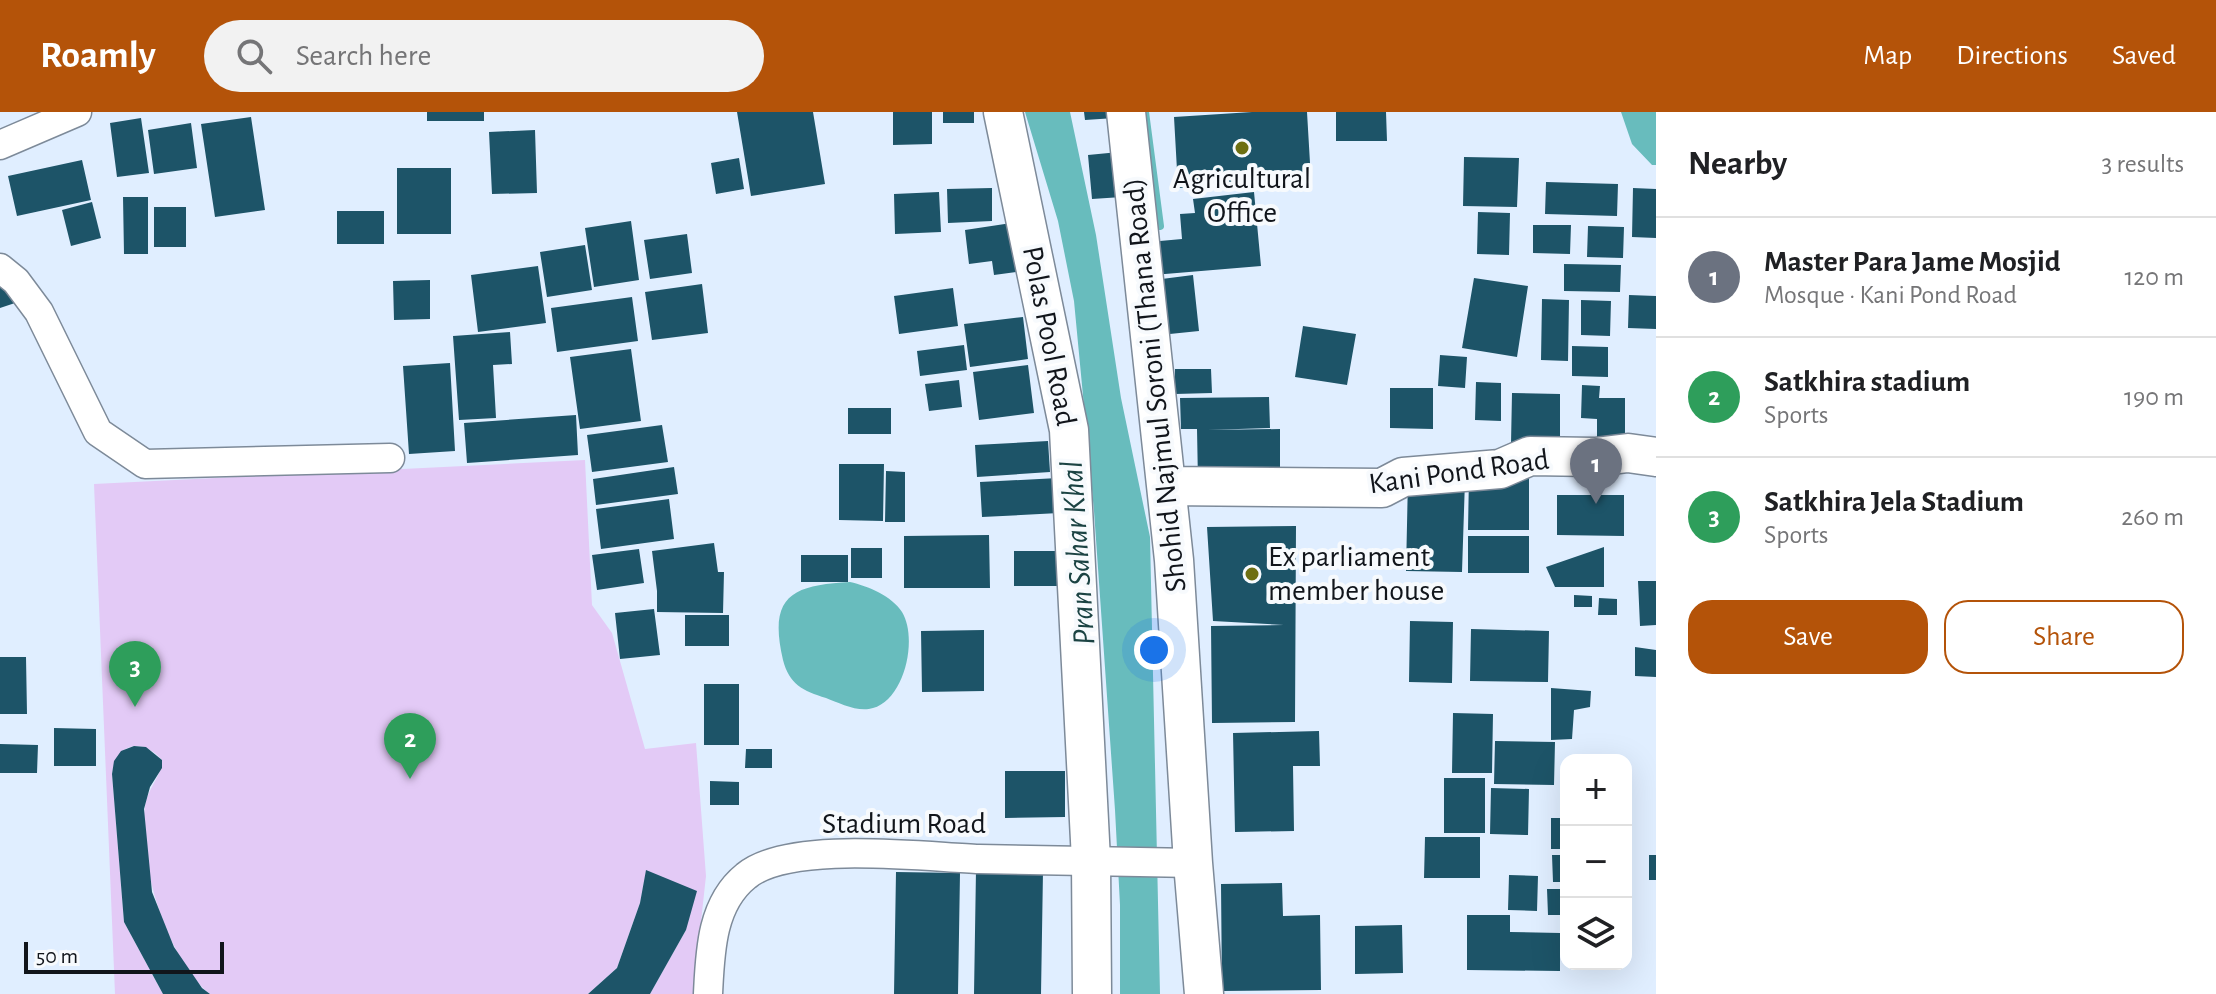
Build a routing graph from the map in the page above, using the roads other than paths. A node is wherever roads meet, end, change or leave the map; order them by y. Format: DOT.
graph roads {
  1 [pos="77,112"];
  2 [pos="1003,112"];
  3 [pos="1126,112"];
  4 [pos="0,145"];
  5 [pos="0,268"];
  6 [pos="1656,457"];
  7 [pos="390,458"];
  8 [pos="1166,486"];
  9 [pos="1091,860"];
  10 [pos="1193,863"];
  11 [pos="708,994"];
  12 [pos="1092,994"];
  13 [pos="1204,994"];
  1 -- 4 [label="street"];
  2 -- 9 [label="street, Polas Pool Road"];
  3 -- 8 [label="street, Shohid Najmul Soroni (Thana Road)"];
  5 -- 7 [label="street"];
  6 -- 8 [label="street, Kani Pond Road"];
  8 -- 10 [label="street, Shohid Najmul Soroni (Thana Road)"];
  9 -- 10 [label="street, Stadium Road"];
  9 -- 11 [label="street, Stadium Road"];
  9 -- 12 [label="street, Polas Pool Road"];
  10 -- 13 [label="street, Shohid Najmul Soroni (Thana Road)"];
}
